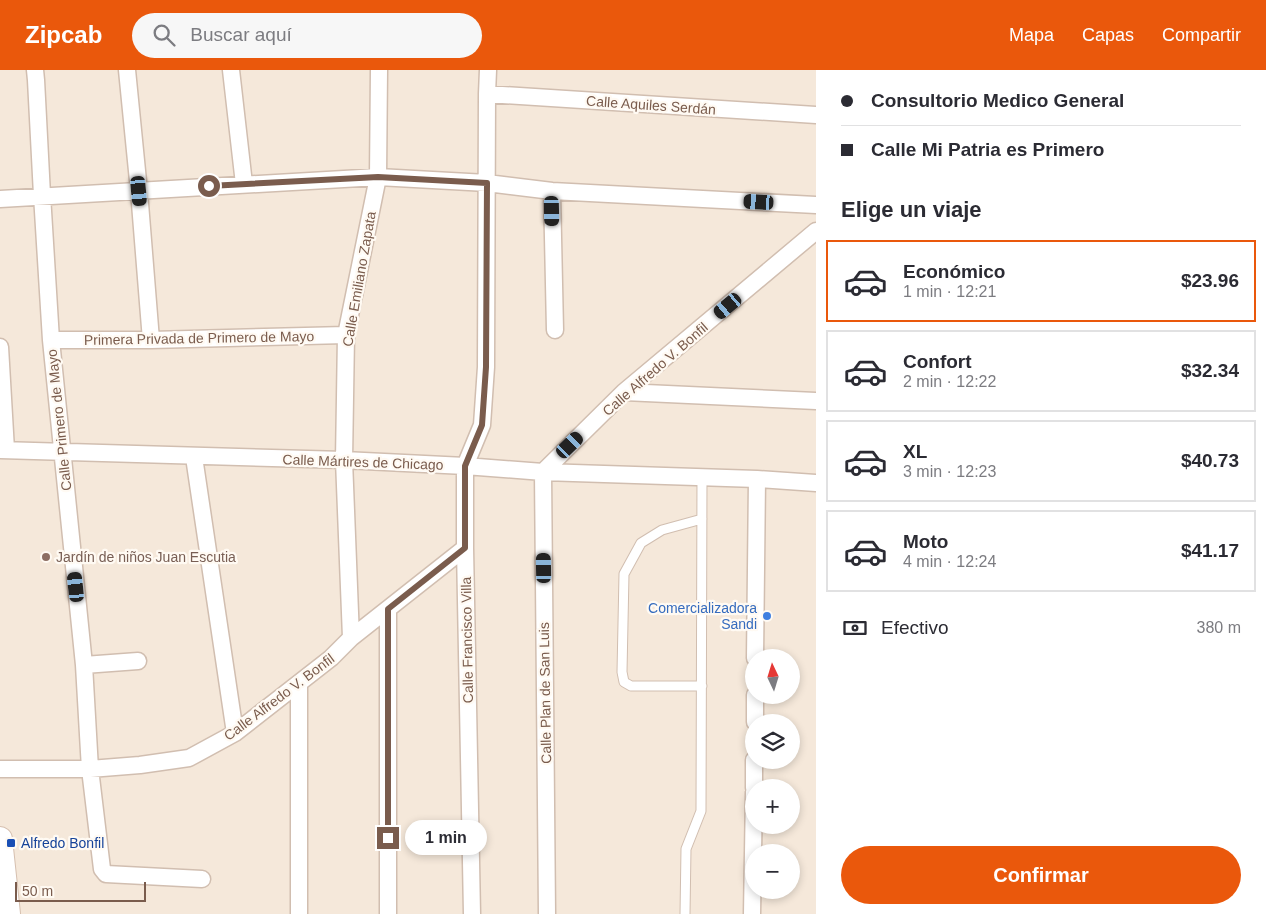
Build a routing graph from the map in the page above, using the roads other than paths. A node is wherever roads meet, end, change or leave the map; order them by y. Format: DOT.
graph roads {
  1 [pos="35,70"];
  2 [pos="128,70"];
  3 [pos="231,70"];
  4 [pos="379,70"];
  5 [pos="488,70"];
  6 [pos="487,94"];
  7 [pos="816,115"];
  8 [pos="378,177"];
  9 [pos="487,183"];
  10 [pos="244,184"];
  11 [pos="139,191"];
  12 [pos="552,192"];
  13 [pos="42,196"];
  14 [pos="0,199"];
  15 [pos="816,205"];
  16 [pos="816,231"];
  17 [pos="555,330"];
  18 [pos="346,335"];
  19 [pos="51,340"];
  20 [pos="151,340"];
  21 [pos="0,347"];
  22 [pos="624,392"];
  23 [pos="816,401"];
  24 [pos="3,450"];
  25 [pos="62,451"];
  26 [pos="194,457"];
  27 [pos="344,460"];
  28 [pos="465,466"];
  29 [pos="543,472"];
  30 [pos="702,477"];
  31 [pos="757,479"];
  32 [pos="816,483"];
  33 [pos="702,518"];
  34 [pos="465,548"];
  35 [pos="388,609"];
  36 [pos="351,638"];
  37 [pos="755,649"];
  38 [pos="138,661"];
  39 [pos="84,665"];
  40 [pos="300,684"];
  41 [pos="702,686"];
  42 [pos="235,733"];
  43 [pos="0,769"];
  44 [pos="90,769"];
  45 [pos="753,834"];
  46 [pos="0,839"];
  47 [pos="202,879"];
  48 [pos="8,914"];
  49 [pos="299,914"];
  50 [pos="388,914"];
  51 [pos="472,914"];
  52 [pos="548,914"];
  53 [pos="686,914"];
  54 [pos="752,914"];
  1 -- 13 [label="street, Calle Primero de Mayo"];
  2 -- 11 [label="street"];
  3 -- 10 [label="street"];
  4 -- 8 [label="street, Calle Emiliano Zapata"];
  5 -- 6 [label="street, Calle Francisco Villa"];
  6 -- 7 [label="street, Calle Aquiles Serdán"];
  6 -- 9 [label="street, Calle Francisco Villa"];
  8 -- 9 [label="street"];
  8 -- 10 [label="street"];
  8 -- 18 [label="street, Calle Emiliano Zapata"];
  9 -- 12 [label="street"];
  9 -- 28 [label="street, Calle Francisco Villa"];
  10 -- 11 [label="street"];
  11 -- 13 [label="street"];
  11 -- 20 [label="street"];
  12 -- 15 [label="street"];
  12 -- 17 [label="street"];
  13 -- 14 [label="street"];
  13 -- 19 [label="street, Calle Primero de Mayo"];
  16 -- 22 [label="street, Calle Alfredo V. Bonfil"];
  18 -- 20 [label="street, Primera Privada de Primero de Mayo"];
  18 -- 27 [label="street, Calle Emiliano Zapata"];
  19 -- 20 [label="street, Primera Privada de Primero de Mayo"];
  19 -- 25 [label="street, Calle Primero de Mayo"];
  21 -- 24 [label="street"];
  22 -- 23 [label="street"];
  22 -- 29 [label="street, Calle Alfredo V. Bonfil"];
  24 -- 25 [label="street, Calle Mártires de Chicago"];
  25 -- 26 [label="street, Calle Mártires de Chicago"];
  25 -- 39 [label="street, Calle Primero de Mayo"];
  26 -- 27 [label="street, Calle Mártires de Chicago"];
  26 -- 42 [label="street"];
  27 -- 28 [label="street, Calle Mártires de Chicago"];
  27 -- 36 [label="street, Calle Emiliano Zapata"];
  28 -- 29 [label="street, Calle Mártires de Chicago"];
  28 -- 34 [label="street, Calle Francisco Villa"];
  29 -- 30 [label="street, Calle Mártires de Chicago"];
  29 -- 52 [label="street, Calle Plan de San Luis"];
  30 -- 31 [label="street, Calle Mártires de Chicago"];
  30 -- 33 [label="lane"];
  31 -- 32 [label="street, Calle Mártires de Chicago"];
  31 -- 37 [label="street"];
  33 -- 41 [label="lane"];
  33 -- 41 [label="lane"];
  34 -- 35 [label="street, Calle Alfredo V. Bonfil"];
  34 -- 51 [label="street, Calle Francisco Villa"];
  35 -- 36 [label="street, Calle Alfredo V. Bonfil"];
  35 -- 50 [label="street"];
  36 -- 40 [label="street, Calle Alfredo V. Bonfil"];
  38 -- 39 [label="street"];
  39 -- 44 [label="street, Calle Primero de Mayo"];
  40 -- 42 [label="street, Calle Alfredo V. Bonfil"];
  40 -- 49 [label="street"];
  41 -- 53 [label="lane"];
  42 -- 44 [label="street, Calle Alfredo V. Bonfil"];
  43 -- 44 [label="street, Calle Alfredo V. Bonfil"];
  44 -- 47 [label="street, Calle Primero de Mayo"];
  45 -- 54 [label="street"];
  46 -- 48 [label="street"];
}
